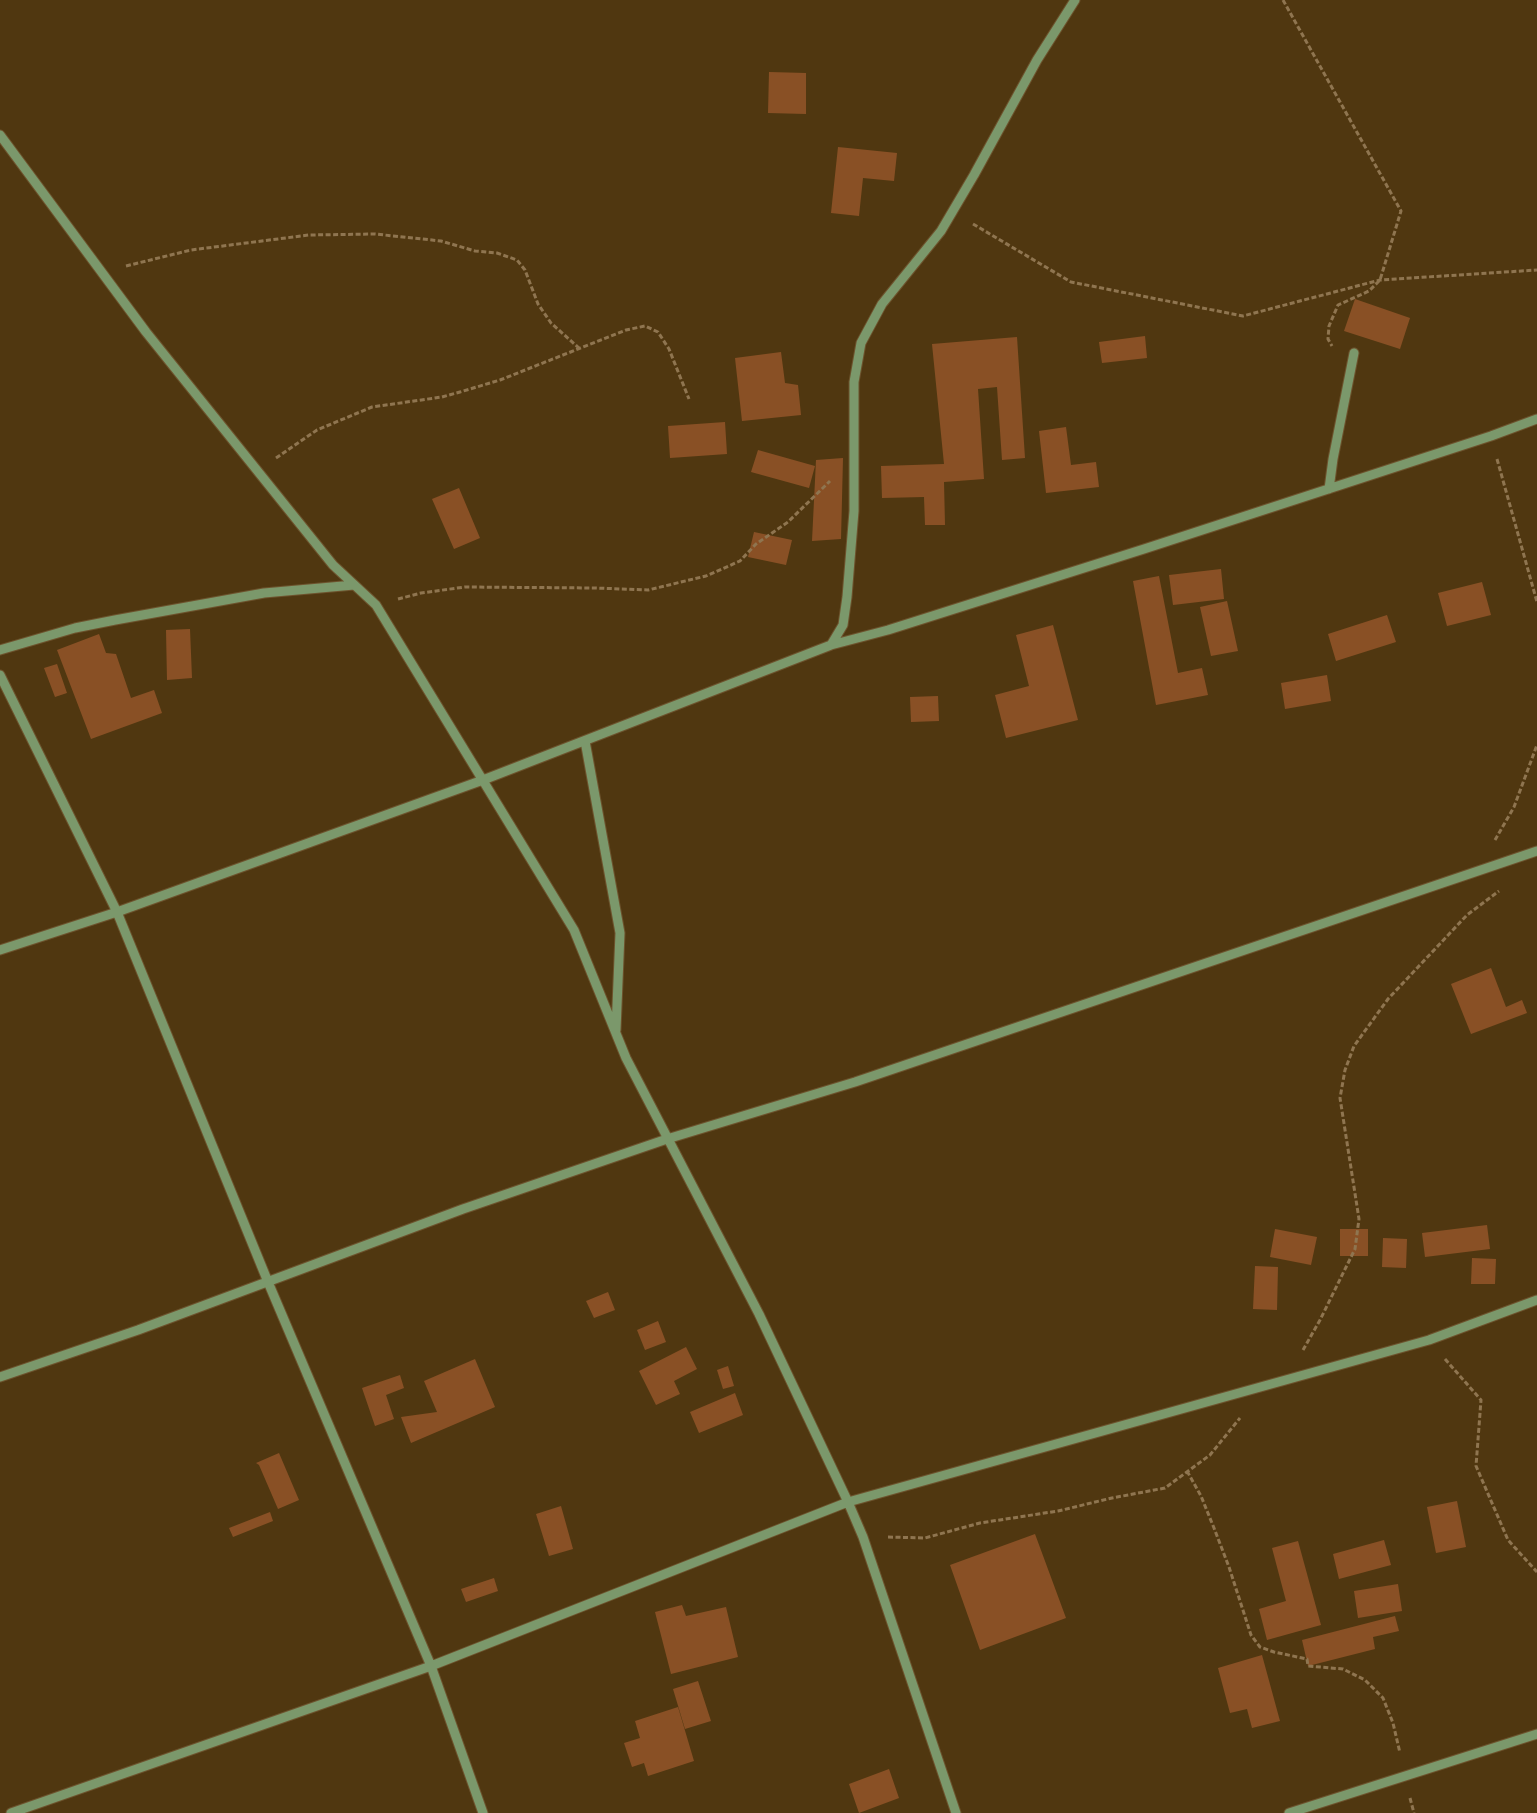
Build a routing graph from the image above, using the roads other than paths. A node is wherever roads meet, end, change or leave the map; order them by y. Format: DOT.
graph roads {
  1 [pos="1075,0"];
  2 [pos="0,135"];
  3 [pos="1354,353"];
  4 [pos="1537,419"];
  5 [pos="1329,489"];
  6 [pos="354,585"];
  7 [pos="832,646"];
  8 [pos="0,650"];
  9 [pos="0,675"];
  10 [pos="585,741"];
  11 [pos="483,780"];
  12 [pos="1537,851"];
  13 [pos="117,912"];
  14 [pos="0,950"];
  15 [pos="616,1032"];
  16 [pos="667,1139"];
  17 [pos="268,1282"];
  18 [pos="1537,1300"];
  19 [pos="0,1377"];
  20 [pos="848,1502"];
  21 [pos="431,1666"];
  22 [pos="1537,1734"];
  23 [pos="11,1813"];
  24 [pos="483,1813"];
  25 [pos="956,1813"];
  26 [pos="1290,1813"];
  1 -- 7 [label="street"];
  2 -- 6 [label="street"];
  3 -- 5 [label="street"];
  4 -- 5 [label="street"];
  5 -- 7 [label="street"];
  6 -- 8 [label="street"];
  6 -- 11 [label="street"];
  7 -- 10 [label="street"];
  9 -- 13 [label="street"];
  10 -- 11 [label="street"];
  10 -- 15 [label="street"];
  11 -- 13 [label="street"];
  11 -- 15 [label="street"];
  12 -- 16 [label="street"];
  13 -- 14 [label="street"];
  13 -- 17 [label="street"];
  15 -- 16 [label="street"];
  16 -- 17 [label="street"];
  16 -- 20 [label="street"];
  17 -- 19 [label="street"];
  17 -- 21 [label="street"];
  18 -- 20 [label="street"];
  20 -- 21 [label="street"];
  20 -- 25 [label="street"];
  21 -- 23 [label="street"];
  21 -- 24 [label="street"];
  22 -- 26 [label="street"];
}
